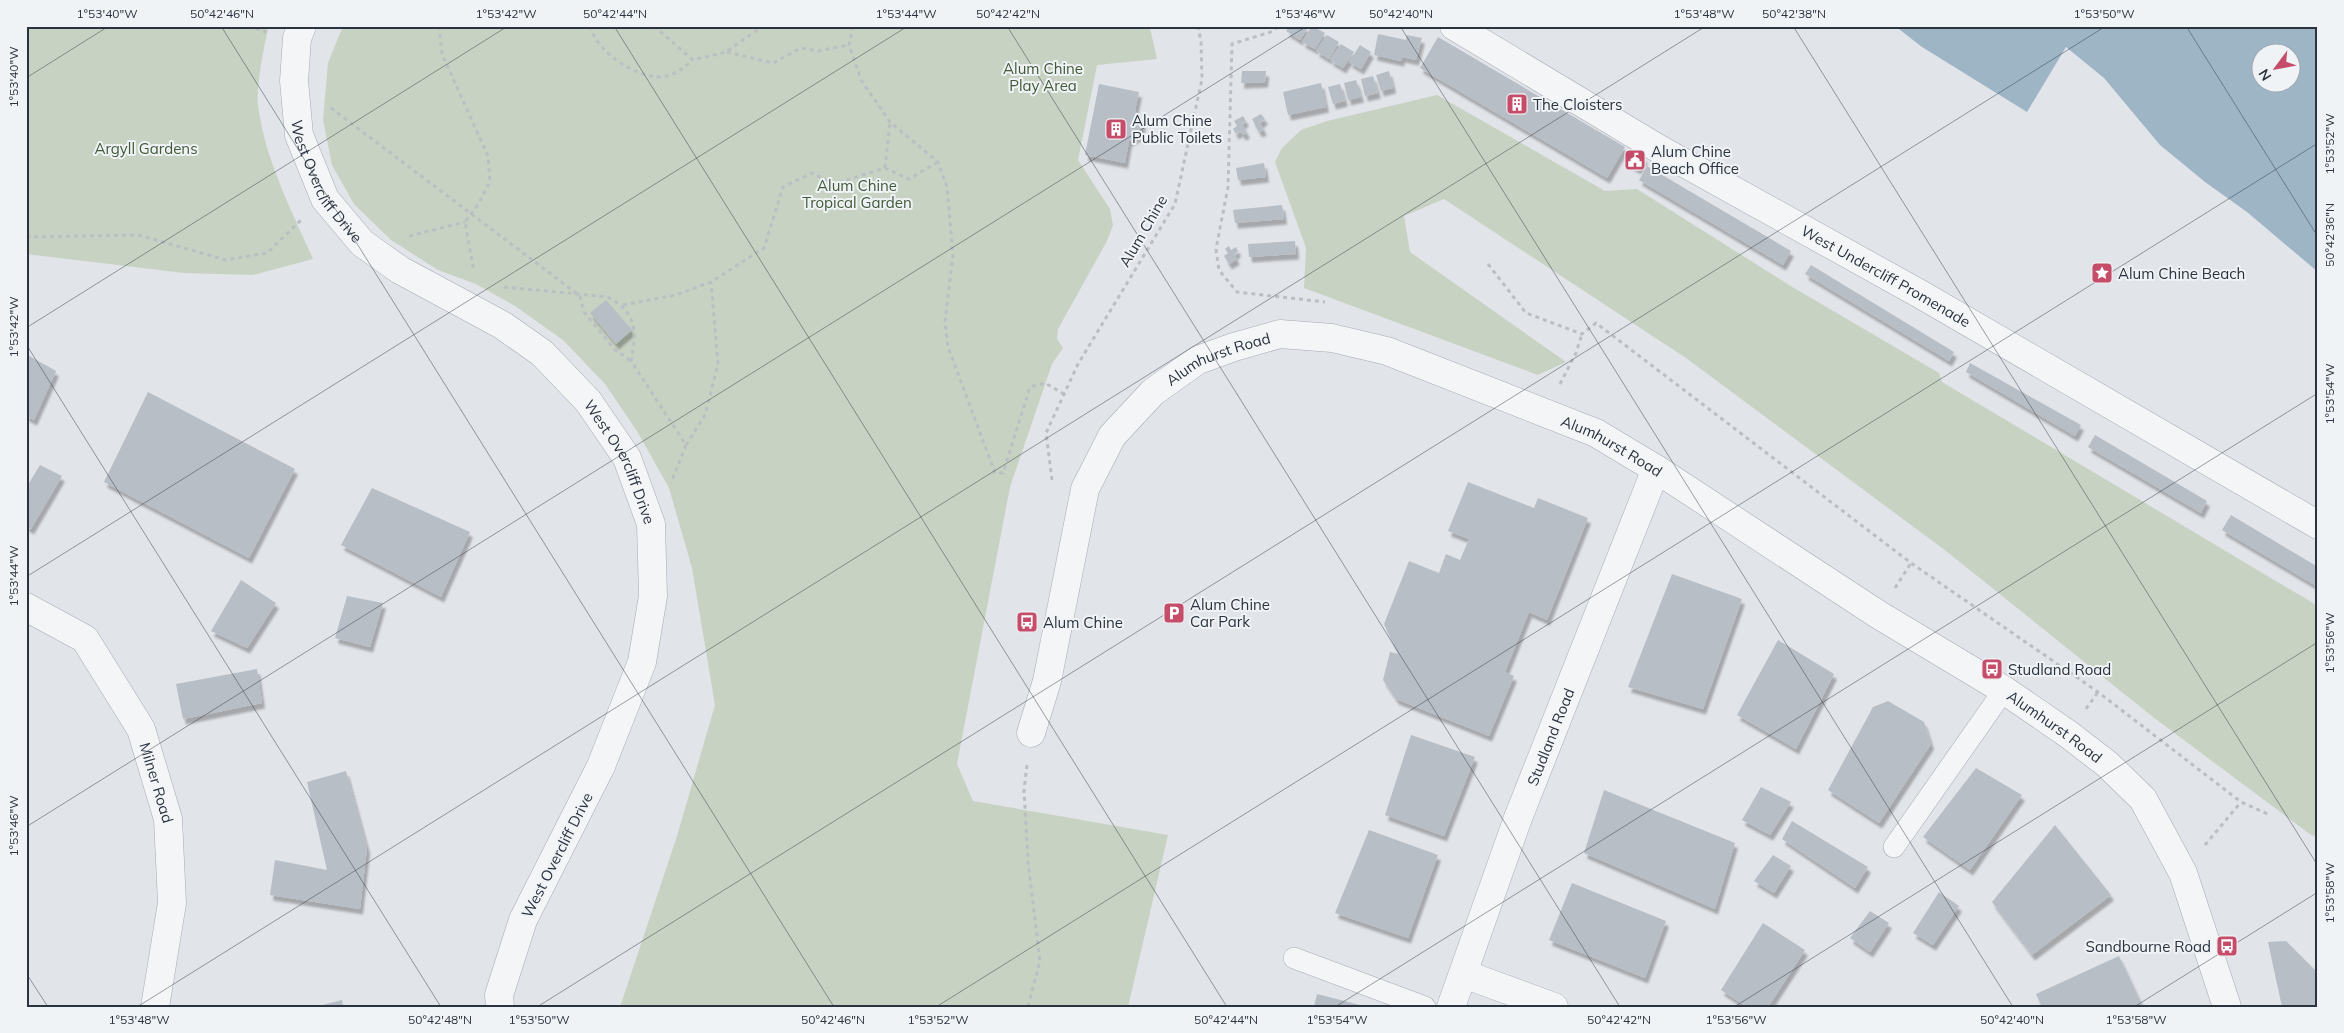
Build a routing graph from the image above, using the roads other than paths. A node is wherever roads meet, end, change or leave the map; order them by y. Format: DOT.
graph roads {
  1 [pos="302,26"];
  2 [pos="1454,26"];
  3 [pos="1656,470"];
  4 [pos="2318,526"];
  5 [pos="26,607"];
  6 [pos="2004,690"];
  7 [pos="1031,733"];
  8 [pos="1894,847"];
  9 [pos="1294,958"];
  10 [pos="1464,974"];
  11 [pos="155,1007"];
  12 [pos="500,1007"];
  13 [pos="1424,1007"];
  14 [pos="1450,1007"];
  15 [pos="1554,1007"];
  16 [pos="2227,1007"];
  1 -- 12 [label="street, West Overcliff Drive"];
  2 -- 4 [label="street, West Undercliff Promenade"];
  3 -- 6 [label="street, Alumhurst Road"];
  3 -- 7 [label="street, Alumhurst Road"];
  3 -- 10 [label="street, Studland Road"];
  5 -- 11 [label="street, Milner Road"];
  6 -- 8 [label="lane"];
  6 -- 16 [label="street, Alumhurst Road"];
  9 -- 13 [label="lane"];
  10 -- 14 [label="street, Studland Road"];
  10 -- 15 [label="street"];
}
